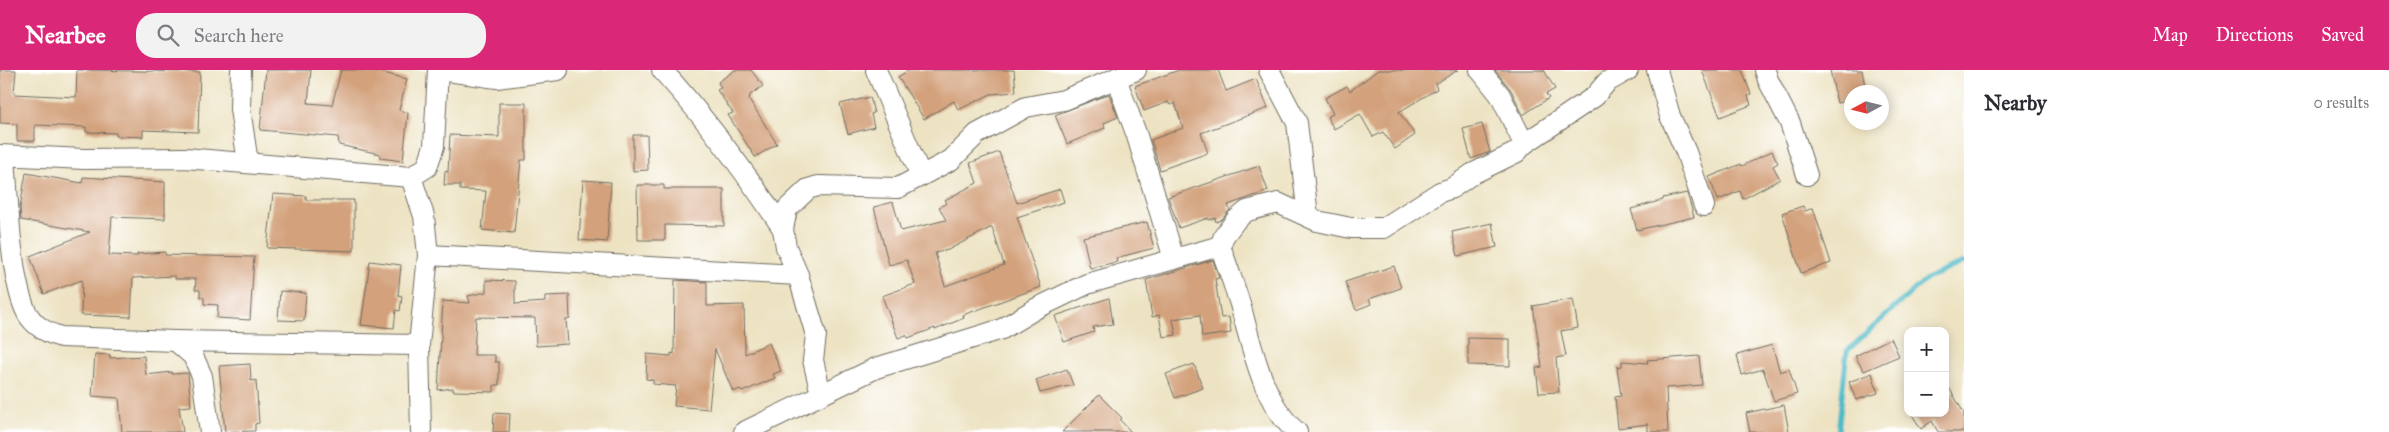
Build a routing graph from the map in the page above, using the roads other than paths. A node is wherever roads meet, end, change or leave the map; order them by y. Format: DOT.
graph roads {
  1 [pos="241,70"];
  2 [pos="439,70"];
  3 [pos="558,70"];
  4 [pos="662,70"];
  5 [pos="876,70"];
  6 [pos="1136,70"];
  7 [pos="1269,70"];
  8 [pos="1480,70"];
  9 [pos="1628,70"];
  10 [pos="1657,70"];
  11 [pos="1765,70"];
  12 [pos="1604,76"];
  13 [pos="1116,78"];
  14 [pos="1524,144"];
  15 [pos="2,156"];
  16 [pos="248,163"];
  17 [pos="1807,175"];
  18 [pos="921,176"];
  19 [pos="411,177"];
  20 [pos="1704,206"];
  21 [pos="1308,216"];
  22 [pos="783,229"];
  23 [pos="1220,246"];
  24 [pos="428,256"];
  25 [pos="1174,259"];
  26 [pos="798,276"];
  27 [pos="176,341"];
  28 [pos="419,345"];
  29 [pos="821,394"];
  30 [pos="210,432"];
  31 [pos="421,432"];
  32 [pos="744,432"];
  33 [pos="1297,432"];
  1 -- 16 [label="street"];
  2 -- 3 [label="street"];
  2 -- 19 [label="street"];
  4 -- 22 [label="street"];
  5 -- 18 [label="street"];
  6 -- 13 [label="street"];
  7 -- 21 [label="street"];
  8 -- 14 [label="street"];
  9 -- 12 [label="street"];
  10 -- 20 [label="street"];
  11 -- 17 [label="street"];
  12 -- 14 [label="street"];
  13 -- 18 [label="street"];
  13 -- 25 [label="street"];
  14 -- 21 [label="street"];
  15 -- 16 [label="street"];
  15 -- 27 [label="street"];
  16 -- 19 [label="street"];
  18 -- 22 [label="street"];
  19 -- 24 [label="street"];
  21 -- 23 [label="street"];
  22 -- 26 [label="street"];
  23 -- 25 [label="street"];
  23 -- 33 [label="street"];
  24 -- 26 [label="street"];
  24 -- 28 [label="street"];
  25 -- 29 [label="street"];
  26 -- 29 [label="street"];
  27 -- 28 [label="street"];
  27 -- 30 [label="street"];
  28 -- 31 [label="street"];
  29 -- 32 [label="street"];
}
